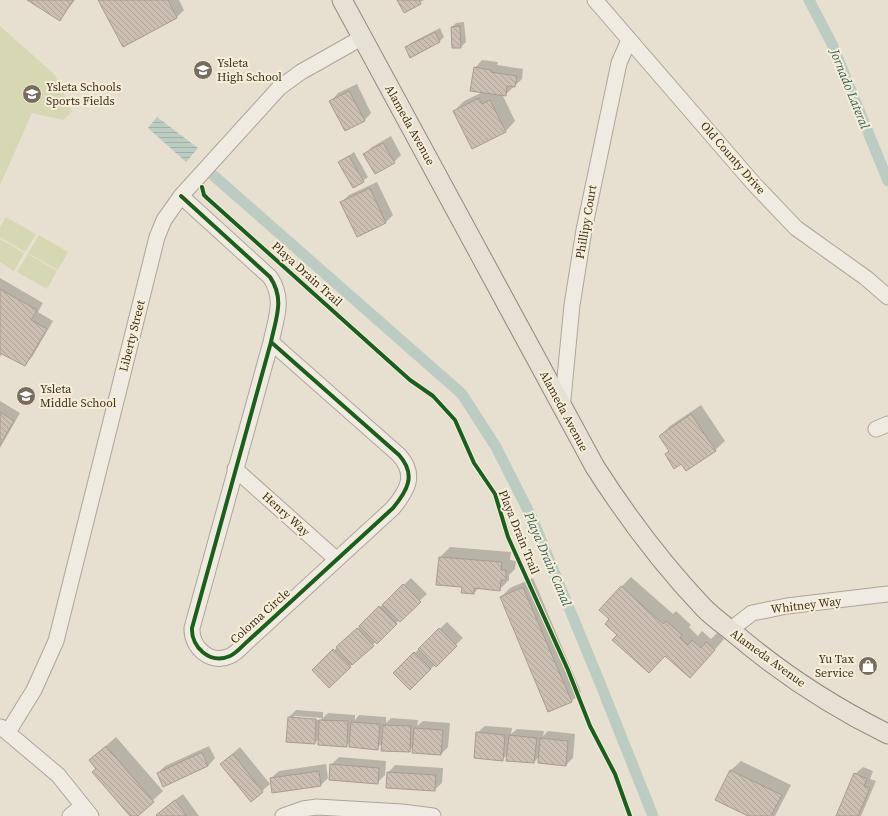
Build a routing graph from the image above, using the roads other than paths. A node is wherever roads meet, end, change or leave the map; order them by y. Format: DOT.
graph roads {
  1 [pos="342,0"];
  2 [pos="595,0"];
  3 [pos="363,38"];
  4 [pos="629,40"];
  5 [pos="181,196"];
  6 [pos="888,297"];
  7 [pos="271,342"];
  8 [pos="562,409"];
  9 [pos="236,469"];
  10 [pos="336,559"];
  11 [pos="888,594"];
  12 [pos="730,630"];
  13 [pos="4,729"];
  14 [pos="888,734"];
  15 [pos="86,811"];
  16 [pos="70,816"];
  17 [pos="283,816"];
  18 [pos="433,816"];
  1 -- 3 [label="main road, Alameda Avenue"];
  2 -- 4 [label="street, Old County Drive"];
  3 -- 5 [label="street, Liberty Street"];
  3 -- 8 [label="main road, Alameda Avenue"];
  4 -- 6 [label="street, Old County Drive"];
  4 -- 8 [label="street, Phillipy Court"];
  5 -- 7 [label="street, Coloma Circle"];
  5 -- 13 [label="street, Liberty Street"];
  7 -- 9 [label="street, Coloma Circle"];
  7 -- 10 [label="street, Coloma Circle"];
  8 -- 12 [label="main road, Alameda Avenue"];
  9 -- 10 [label="street, Henry Way"];
  9 -- 10 [label="street, Coloma Circle"];
  11 -- 12 [label="street, Whitney Way"];
  12 -- 14 [label="main road, Alameda Avenue"];
  13 -- 15 [label="street"];
  15 -- 16 [label="street"];
  17 -- 18 [label="street"];
}
